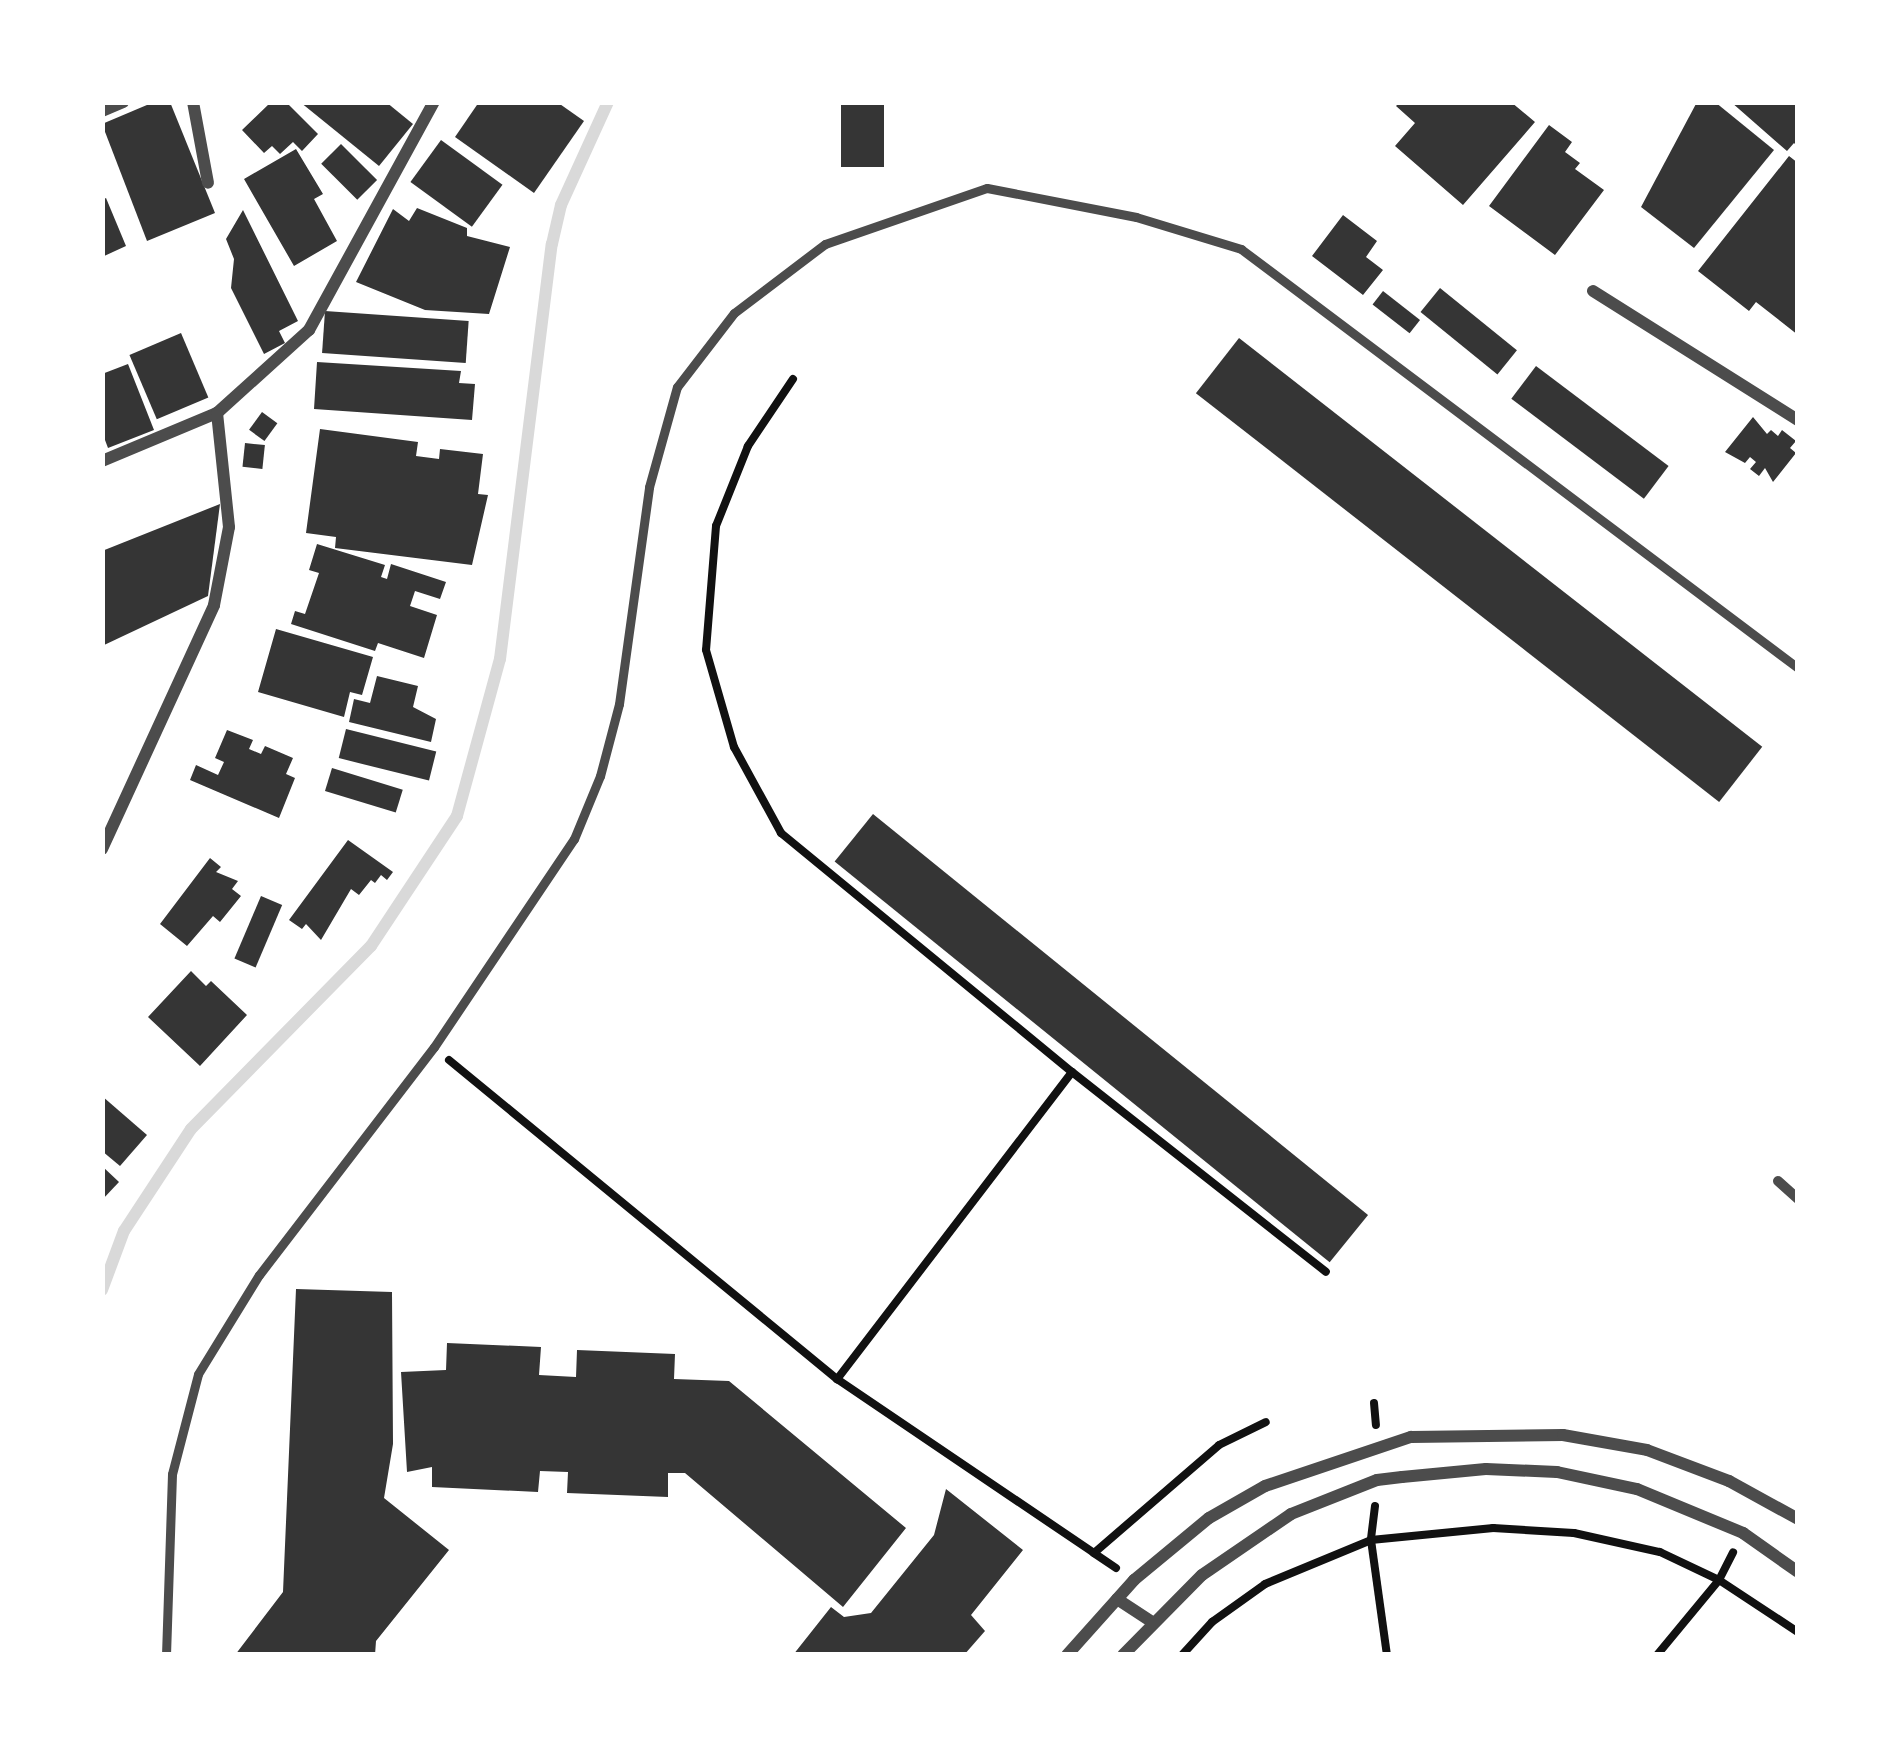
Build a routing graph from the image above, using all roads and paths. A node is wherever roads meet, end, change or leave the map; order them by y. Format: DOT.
graph roads {
  1 [pos="123,102"];
  2 [pos="193,102"];
  3 [pos="434,102"];
  4 [pos="102,111"];
  5 [pos="208,183"];
  6 [pos="1592,291"];
  7 [pos="793,379"];
  8 [pos="217,413"];
  9 [pos="1798,420"];
  10 [pos="102,461"];
  11 [pos="1798,668"];
  12 [pos="102,849"];
  13 [pos="434,1047"];
  14 [pos="1072,1072"];
  15 [pos="1778,1181"];
  16 [pos="1798,1199"];
  17 [pos="1326,1272"];
  18 [pos="837,1378"];
  19 [pos="1374,1403"];
  20 [pos="1266,1422"];
  21 [pos="1378,1445"];
  22 [pos="1377,1480"];
  23 [pos="1798,1519"];
  24 [pos="1743,1533"];
  25 [pos="1371,1540"];
  26 [pos="1094,1553"];
  27 [pos="1798,1572"];
  28 [pos="1134,1580"];
  29 [pos="1719,1580"];
  30 [pos="1117,1599"];
  31 [pos="1152,1622"];
  32 [pos="1798,1633"];
  33 [pos="166,1655"];
  34 [pos="1067,1655"];
  35 [pos="1123,1655"];
  36 [pos="1182,1655"];
  37 [pos="1388,1655"];
  38 [pos="1657,1655"];
  1 -- 4 [label="street"];
  2 -- 5 [label="street"];
  3 -- 8 [label="street"];
  6 -- 9 [label="street"];
  7 -- 14 [label="path"];
  8 -- 10 [label="street"];
  8 -- 12 [label="street"];
  11 -- 13 [label="lane"];
  13 -- 18 [label="path"];
  13 -- 33 [label="lane"];
  14 -- 17 [label="path"];
  14 -- 18 [label="path"];
  15 -- 16 [label="street"];
  18 -- 26 [label="path"];
  19 -- 21 [label="path"];
  20 -- 26 [label="path"];
  21 -- 23 [label="street"];
  21 -- 28 [label="street"];
  22 -- 24 [label="street"];
  22 -- 25 [label="path"];
  22 -- 31 [label="street"];
  24 -- 27 [label="street"];
  24 -- 29 [label="path"];
  25 -- 29 [label="path"];
  25 -- 36 [label="path"];
  25 -- 37 [label="path"];
  26 -- 28 [label="path"];
  28 -- 30 [label="street"];
  29 -- 32 [label="path"];
  29 -- 38 [label="path"];
  30 -- 31 [label="street"];
  30 -- 34 [label="street"];
  31 -- 35 [label="street"];
}
